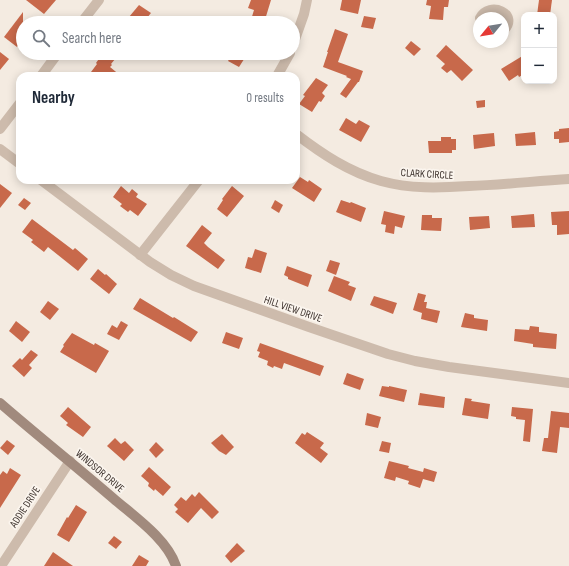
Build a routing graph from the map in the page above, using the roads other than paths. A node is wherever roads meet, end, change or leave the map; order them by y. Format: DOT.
graph roads {
  1 [pos="99,0"];
  2 [pos="306,0"];
  3 [pos="493,3"];
  4 [pos="483,12"];
  5 [pos="504,12"];
  6 [pos="86,16"];
  7 [pos="300,25"];
  8 [pos="53,60"];
  9 [pos="286,60"];
  10 [pos="44,72"];
  11 [pos="279,72"];
  12 [pos="16,108"];
  13 [pos="0,130"];
  14 [pos="300,137"];
  15 [pos="0,149"];
  16 [pos="16,161"];
  17 [pos="569,179"];
  18 [pos="46,184"];
  19 [pos="196,184"];
  20 [pos="140,255"];
  21 [pos="569,383"];
  22 [pos="0,403"];
  23 [pos="70,461"];
  24 [pos="1,566"];
  25 [pos="176,566"];
  1 -- 6 [label="street"];
  2 -- 7 [label="street"];
  3 -- 4 [label="street"];
  3 -- 5 [label="street"];
  8 -- 10 [label="street"];
  9 -- 11 [label="street"];
  12 -- 13 [label="street"];
  14 -- 17 [label="street, CLARK CIRCLE"];
  15 -- 16 [label="street"];
  18 -- 20 [label="street, HILL VIEW DRIVE"];
  19 -- 20 [label="street"];
  20 -- 21 [label="street, HILL VIEW DRIVE"];
  22 -- 23 [label="street, WINDSOR DRIVE"];
  23 -- 24 [label="street, ADDIE DRIVE"];
  23 -- 25 [label="street, WINDSOR DRIVE"];
}
